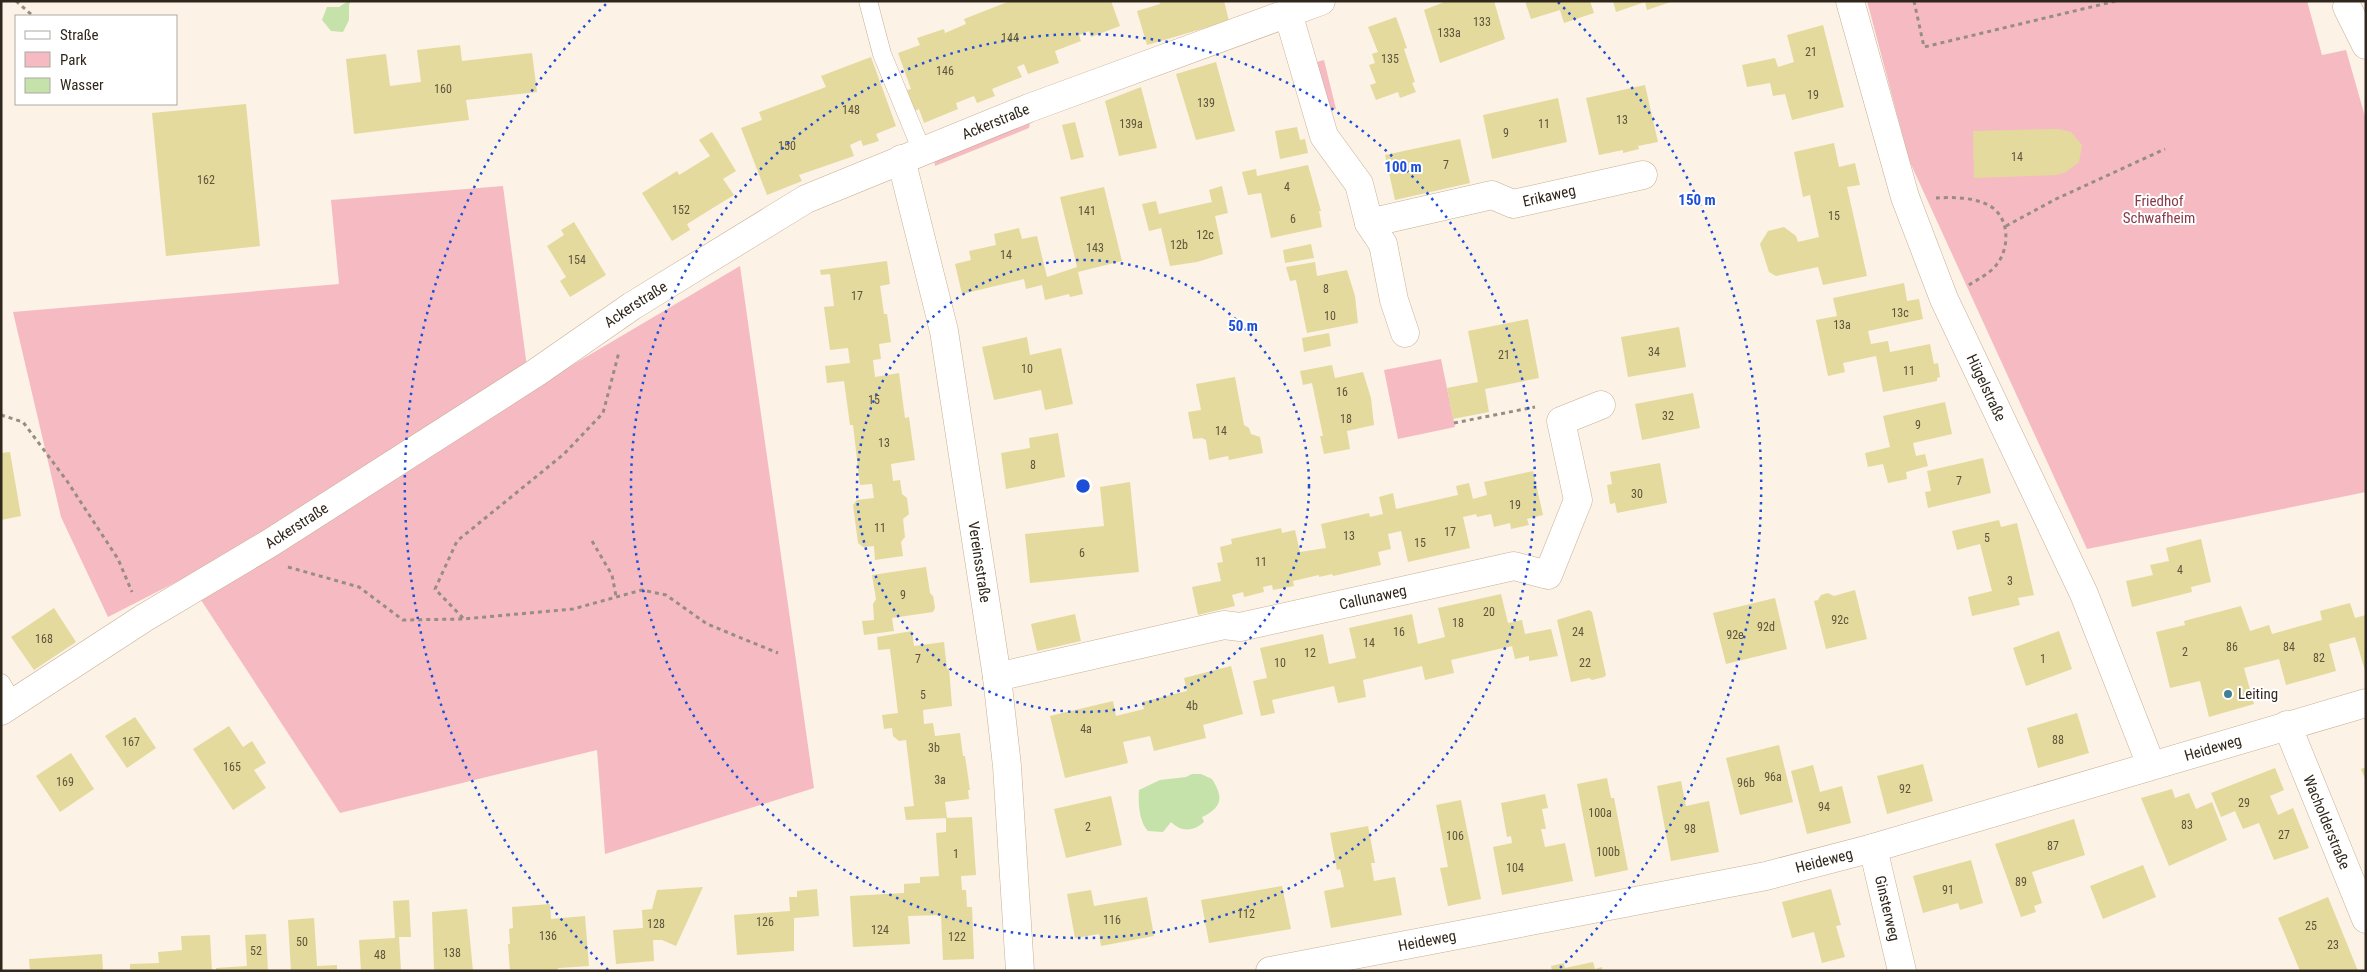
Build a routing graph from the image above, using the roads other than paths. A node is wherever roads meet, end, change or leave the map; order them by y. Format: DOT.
graph roads {
  1 [pos="868,1"];
  2 [pos="1321,1"];
  3 [pos="1850,1"];
  4 [pos="2348,8"];
  5 [pos="1288,13"];
  6 [pos="2366,45"];
  7 [pos="912,155"];
  8 [pos="1643,175"];
  9 [pos="1370,222"];
  10 [pos="1405,333"];
  11 [pos="1601,406"];
  12 [pos="997,677"];
  13 [pos="5,699"];
  14 [pos="2366,703"];
  15 [pos="2287,726"];
  16 [pos="2151,765"];
  17 [pos="1873,848"];
  18 [pos="2366,919"];
  19 [pos="1020,971"];
  20 [pos="1270,971"];
  21 [pos="1902,971"];
  1 -- 7 [label="lane"];
  2 -- 5 [label="street, Ackerstraße"];
  3 -- 16 [label="street, Hügelstraße"];
  4 -- 6 [label="street"];
  5 -- 7 [label="street, Ackerstraße"];
  5 -- 9 [label="street"];
  7 -- 12 [label="street, Vereinsstraße"];
  7 -- 13 [label="street, Ackerstraße"];
  8 -- 9 [label="street, Erikaweg"];
  9 -- 10 [label="street"];
  11 -- 12 [label="street, Callunaweg"];
  12 -- 19 [label="street, Vereinsstraße"];
  14 -- 15 [label="street, Heideweg"];
  15 -- 16 [label="street, Heideweg"];
  15 -- 18 [label="street, Wacholderstraße"];
  16 -- 17 [label="street, Heideweg"];
  17 -- 20 [label="street, Heideweg"];
  17 -- 21 [label="street, Ginsterweg"];
}
